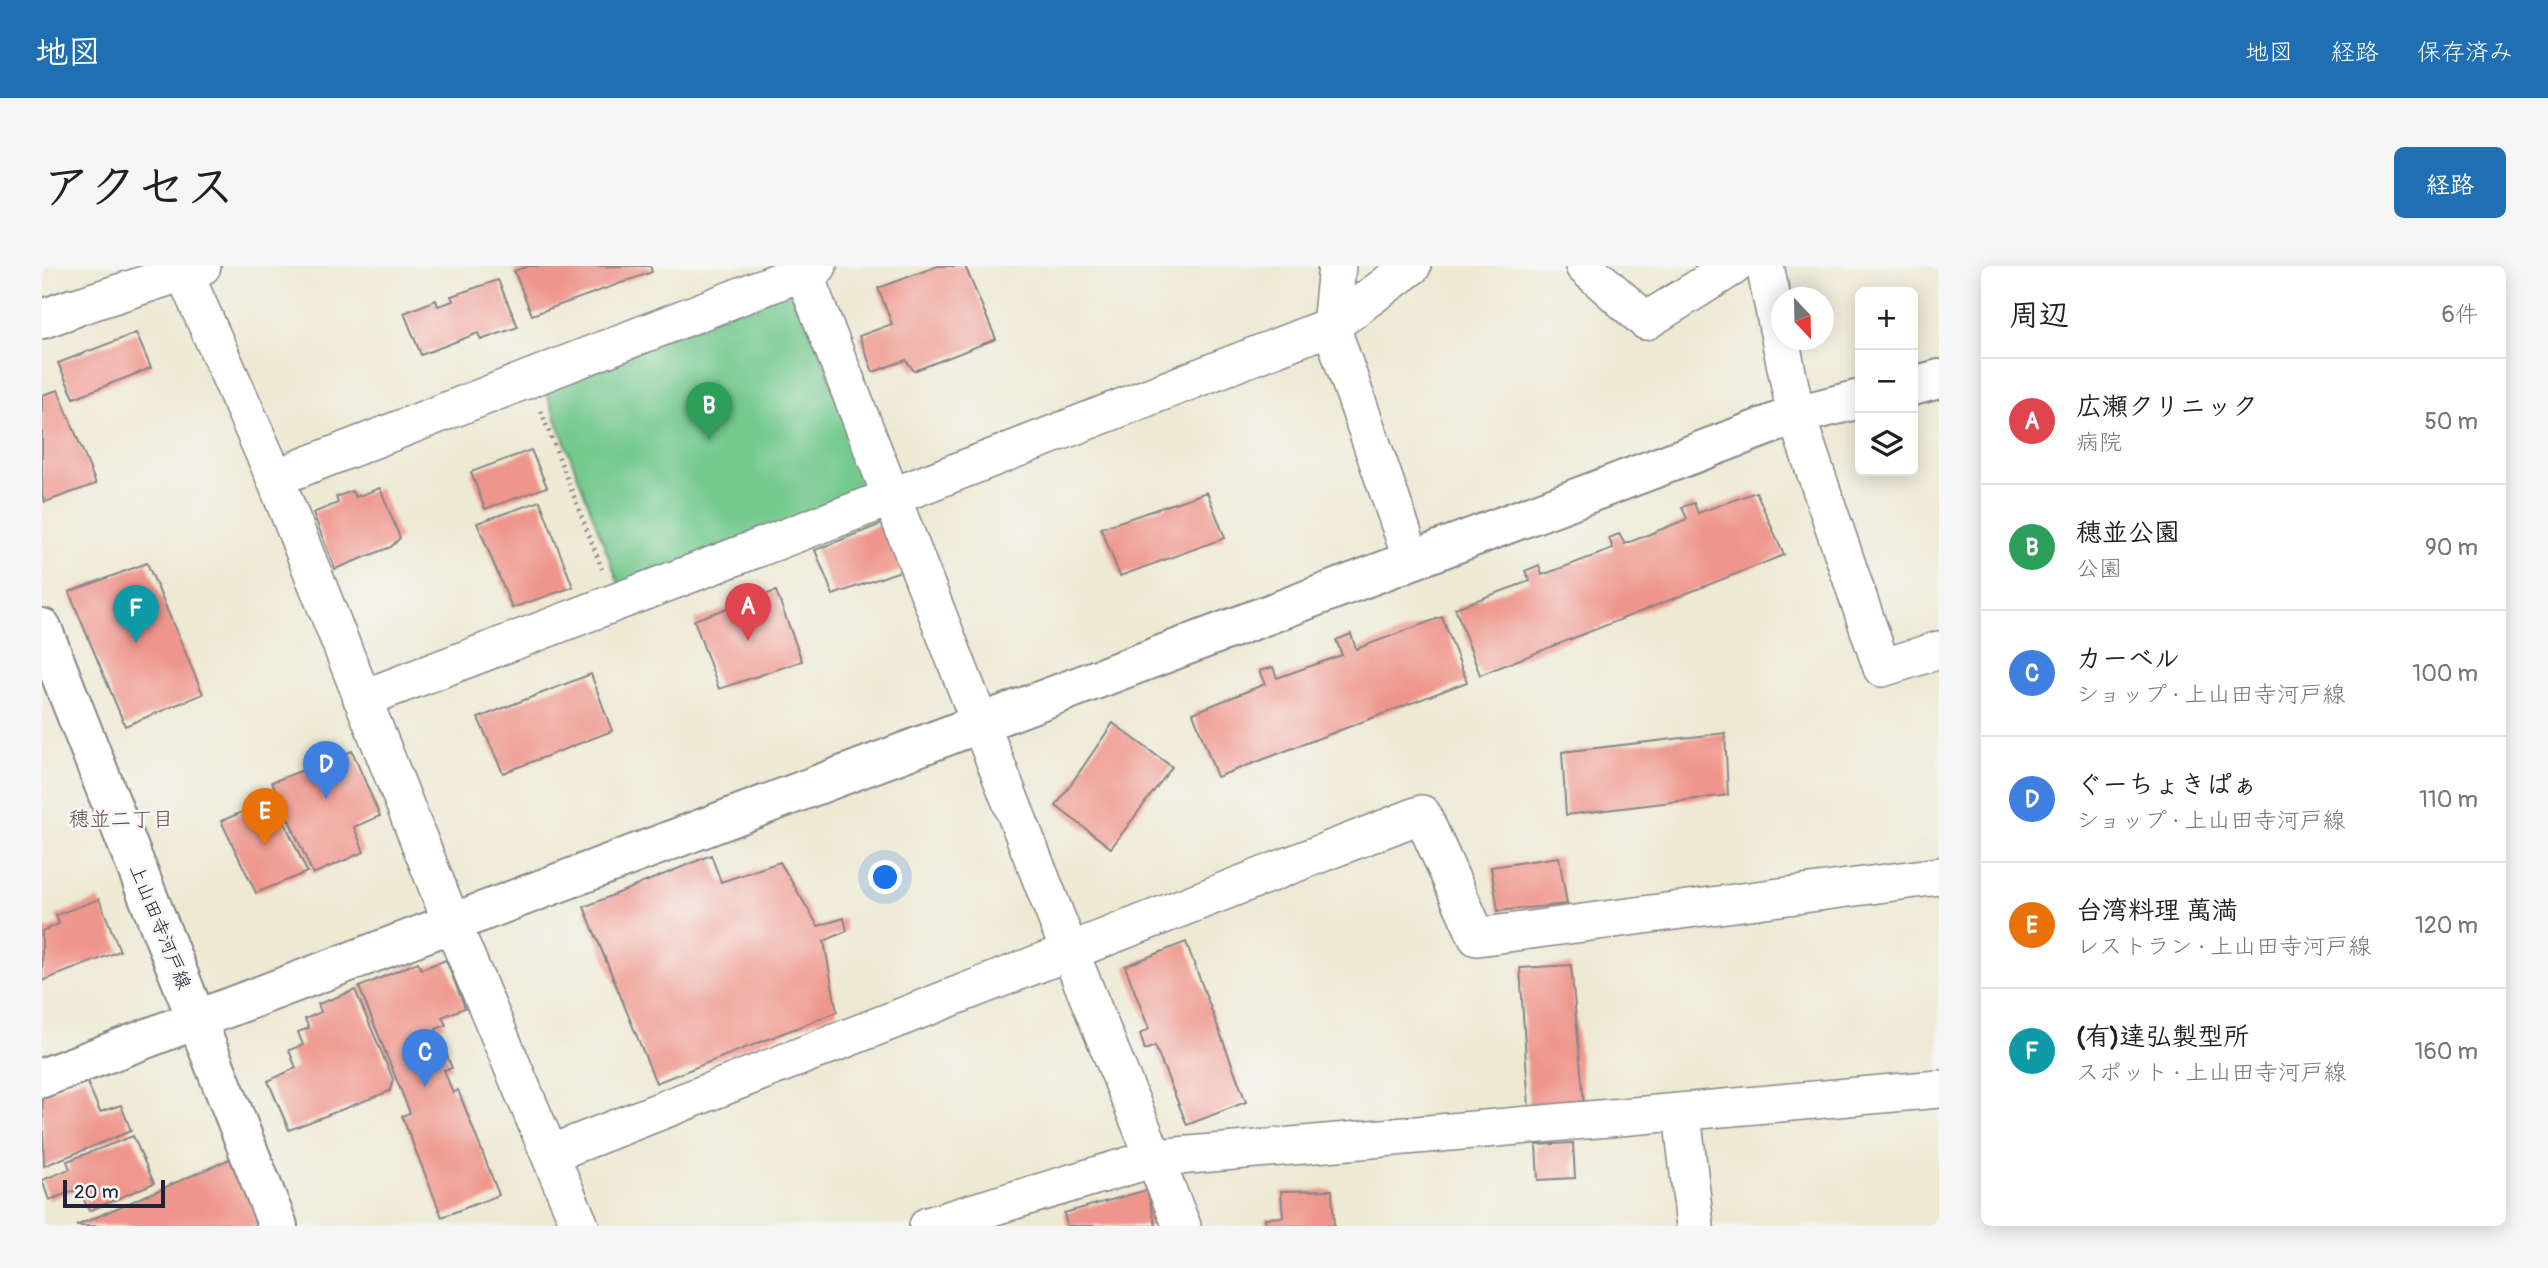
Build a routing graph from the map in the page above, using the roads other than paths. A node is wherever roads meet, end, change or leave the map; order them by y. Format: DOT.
graph roads {
  1 [pos="1337,266"];
  2 [pos="1412,266"];
  3 [pos="1584,266"];
  4 [pos="1734,266"];
  5 [pos="1765,266"];
  6 [pos="189,268"];
  7 [pos="808,268"];
  8 [pos="58,314"];
  9 [pos="1331,326"];
  10 [pos="1939,379"];
  11 [pos="1918,385"];
  12 [pos="1855,400"];
  13 [pos="1796,415"];
  14 [pos="275,478"];
  15 [pos="892,498"];
  16 [pos="1412,560"];
  17 [pos="42,628"];
  18 [pos="1939,650"];
  19 [pos="362,699"];
  20 [pos="981,723"];
  21 [pos="1939,876"];
  22 [pos="452,921"];
  23 [pos="1069,950"];
  24 [pos="197,1021"];
  25 [pos="42,1078"];
  26 [pos="1939,1089"];
  27 [pos="1682,1113"];
  28 [pos="550,1154"];
  29 [pos="1155,1158"];
  30 [pos="278,1226"];
  31 [pos="580,1226"];
  32 [pos="928,1226"];
  33 [pos="1182,1226"];
  34 [pos="1695,1226"];
  1 -- 9 [label="street"];
  2 -- 9 [label="street"];
  3 -- 4 [label="street"];
  5 -- 13 [label="street"];
  6 -- 8 [label="street"];
  6 -- 14 [label="street"];
  7 -- 14 [label="street"];
  7 -- 15 [label="street"];
  9 -- 15 [label="street"];
  9 -- 16 [label="street"];
  10 -- 11 [label="street"];
  12 -- 13 [label="street"];
  13 -- 16 [label="street"];
  13 -- 18 [label="street"];
  14 -- 19 [label="street"];
  15 -- 19 [label="street"];
  15 -- 20 [label="street"];
  16 -- 20 [label="street"];
  17 -- 24 [label="street, 上山田寺河戸線"];
  19 -- 22 [label="street"];
  20 -- 22 [label="street"];
  20 -- 23 [label="street"];
  21 -- 23 [label="street"];
  22 -- 24 [label="street"];
  22 -- 28 [label="street"];
  23 -- 28 [label="street"];
  23 -- 29 [label="street"];
  24 -- 25 [label="street"];
  24 -- 30 [label="street, 上山田寺河戸線"];
  26 -- 27 [label="street"];
  27 -- 29 [label="street"];
  27 -- 34 [label="street"];
  28 -- 31 [label="street"];
  29 -- 32 [label="street"];
  29 -- 33 [label="street"];
}
